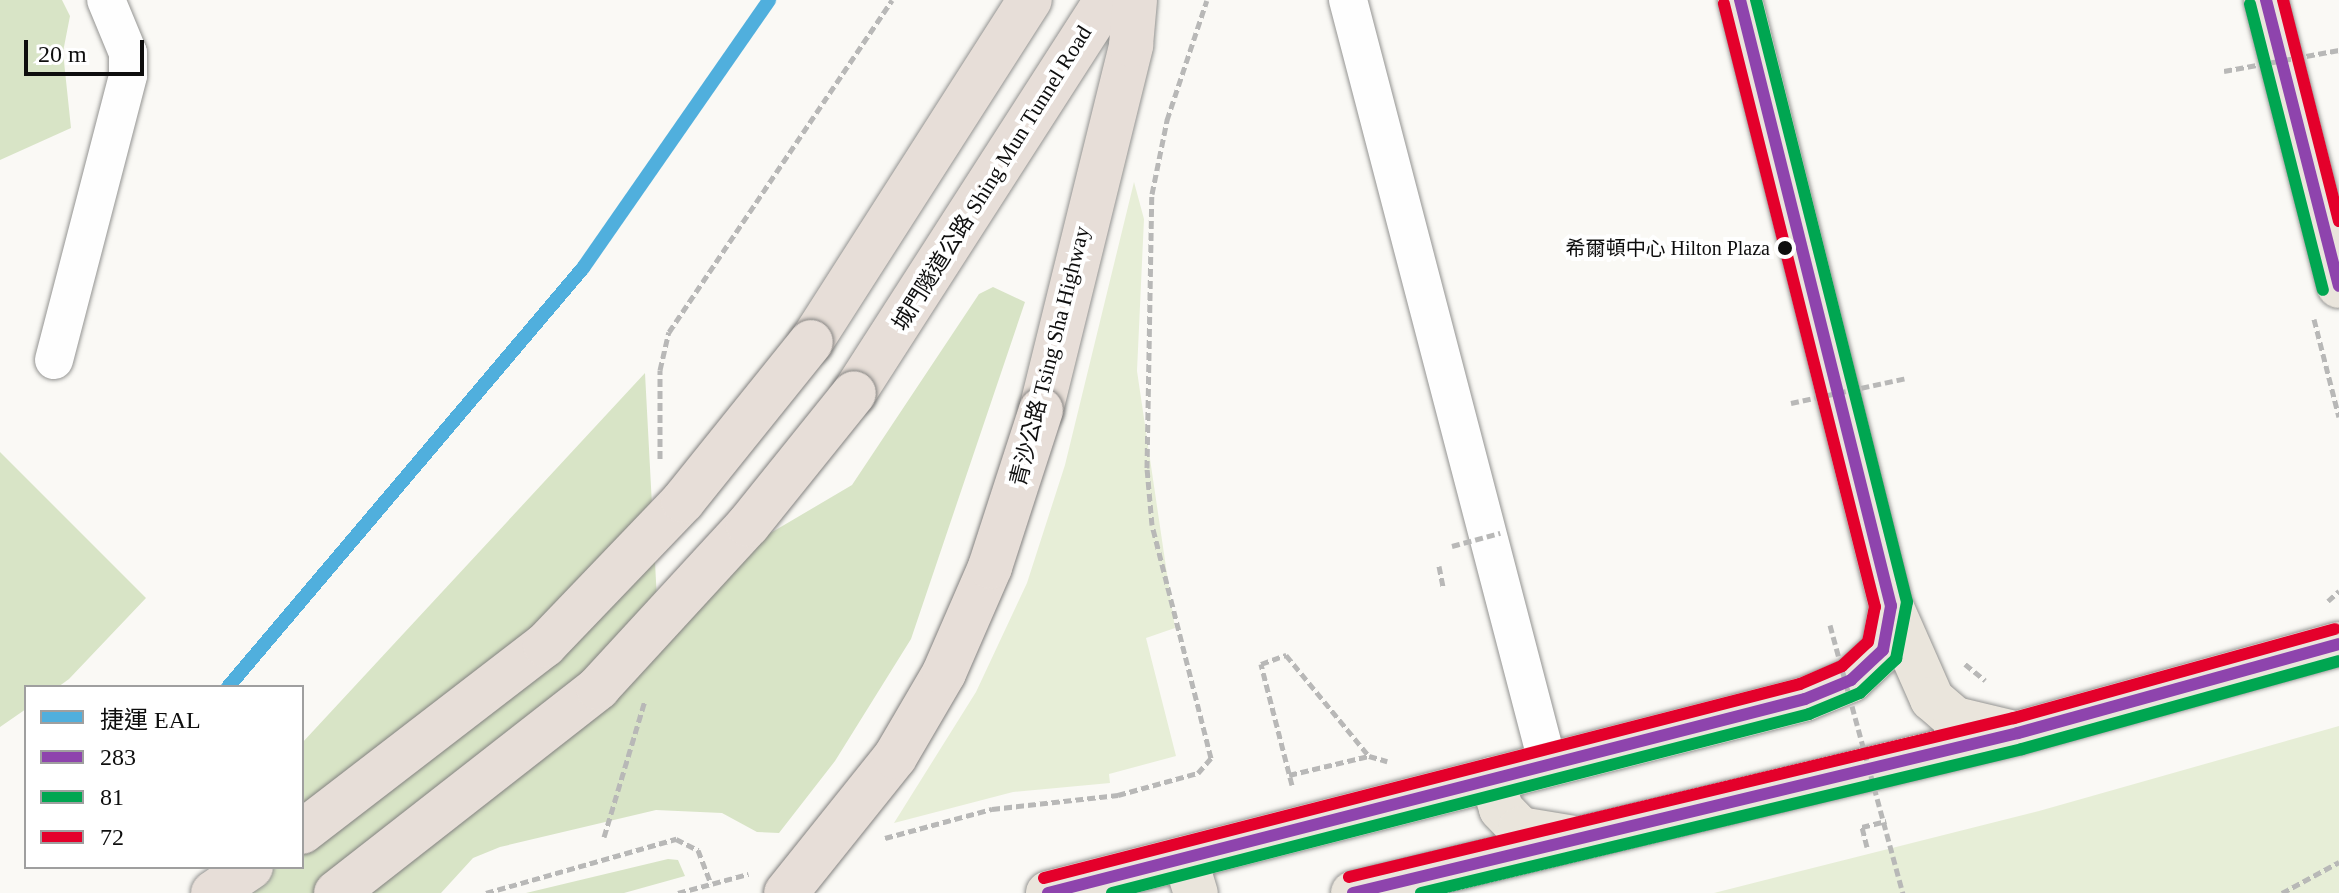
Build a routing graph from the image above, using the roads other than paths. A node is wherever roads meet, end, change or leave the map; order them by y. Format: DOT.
graph roads {
  1 [pos="106,0"];
  2 [pos="1030,0"];
  3 [pos="1106,0"];
  4 [pos="1135,0"];
  5 [pos="1348,0"];
  6 [pos="1740,0"];
  7 [pos="2266,0"];
  8 [pos="2339,286"];
  9 [pos="54,360"];
  10 [pos="1891,606"];
  11 [pos="2328,640"];
  12 [pos="2018,733"];
  13 [pos="1548,765"];
  14 [pos="1492,779"];
  15 [pos="304,830"];
  16 [pos="1575,838"];
  17 [pos="248,869"];
  18 [pos="1190,875"];
  19 [pos="772,882"];
  20 [pos="1101,887"];
  21 [pos="213,893"];
  22 [pos="336,893"];
  23 [pos="1048,893"];
  24 [pos="1353,893"];
  1 -- 9 [label="street"];
  2 -- 15 [label="highway, bridge"];
  3 -- 22 [label="highway, 城門隧道公路 Shing Mun Tunnel Road, bridge"];
  4 -- 19 [label="highway, 青沙公路 Tsing Sha Highway, bridge"];
  5 -- 13 [label="street"];
  6 -- 10 [label="main road"];
  7 -- 8 [label="main road"];
  10 -- 12 [label="main road"];
  10 -- 13 [label="main road"];
  11 -- 12 [label="main road"];
  12 -- 16 [label="main road"];
  13 -- 14 [label="main road"];
  14 -- 16 [label="main road"];
  14 -- 18 [label="main road"];
  16 -- 24 [label="main road"];
  17 -- 21 [label="highway"];
  18 -- 20 [label="main road"];
  20 -- 23 [label="main road"];
}
